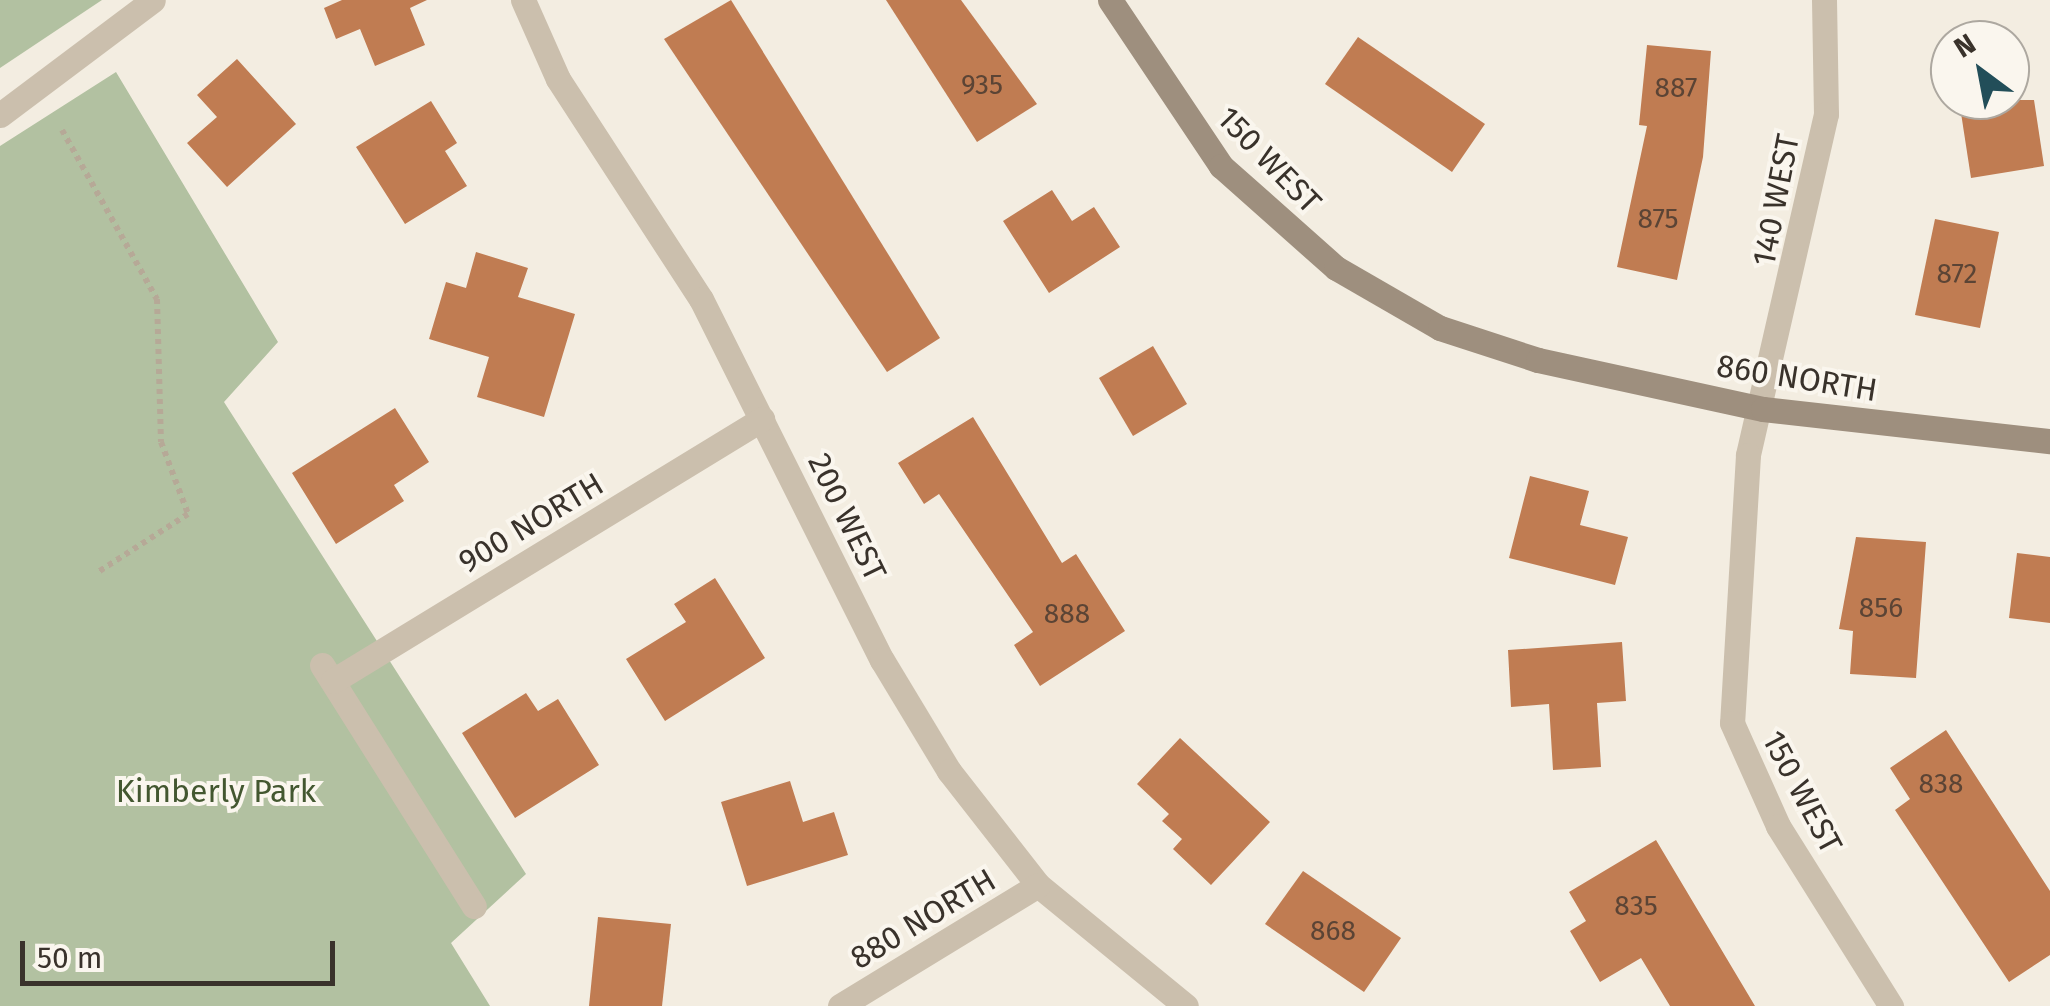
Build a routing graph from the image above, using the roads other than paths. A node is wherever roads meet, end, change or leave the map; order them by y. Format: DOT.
graph roads {
  1 [pos="153,0"];
  2 [pos="523,0"];
  3 [pos="1110,0"];
  4 [pos="1824,0"];
  5 [pos="0,115"];
  6 [pos="1538,360"];
  7 [pos="1763,409"];
  8 [pos="762,419"];
  9 [pos="2050,441"];
  10 [pos="1038,885"];
  11 [pos="474,906"];
  12 [pos="840,1006"];
  13 [pos="1186,1006"];
  14 [pos="1891,1006"];
  1 -- 5 [label="street"];
  2 -- 8 [label="street, 200 WEST"];
  3 -- 6 [label="street, 150 WEST"];
  4 -- 7 [label="street, 140 WEST"];
  6 -- 7 [label="street, 860 NORTH"];
  7 -- 9 [label="street, 860 NORTH"];
  7 -- 14 [label="street, 150 WEST"];
  8 -- 10 [label="street, 200 WEST"];
  8 -- 11 [label="street, 900 NORTH"];
  10 -- 12 [label="street, 880 NORTH"];
  10 -- 13 [label="street, 200 WEST"];
}
